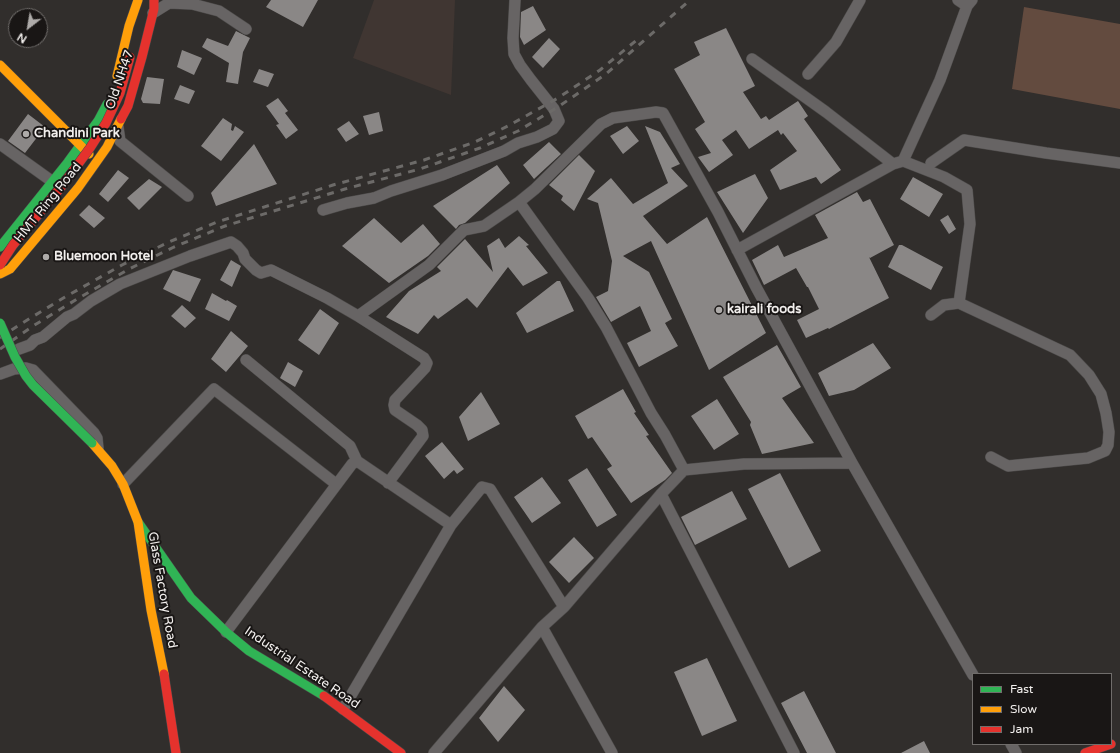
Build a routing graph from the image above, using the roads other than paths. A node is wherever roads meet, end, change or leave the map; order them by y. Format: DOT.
graph roads {
  1 [pos="515,0"];
  2 [pos="860,0"];
  3 [pos="966,2"];
  4 [pos="137,3"];
  5 [pos="153,8"];
  6 [pos="129,26"];
  7 [pos="246,29"];
  8 [pos="149,30"];
  9 [pos="130,57"];
  10 [pos="752,59"];
  11 [pos="0,65"];
  12 [pos="808,74"];
  13 [pos="118,125"];
  14 [pos="0,144"];
  15 [pos="80,145"];
  16 [pos="898,162"];
  17 [pos="97,163"];
  18 [pos="930,163"];
  19 [pos="1120,163"];
  20 [pos="53,182"];
  21 [pos="188,196"];
  22 [pos="519,202"];
  23 [pos="323,210"];
  24 [pos="0,248"];
  25 [pos="737,250"];
  26 [pos="0,265"];
  27 [pos="0,274"];
  28 [pos="959,303"];
  29 [pos="931,315"];
  30 [pos="358,316"];
  31 [pos="0,324"];
  32 [pos="19,349"];
  33 [pos="246,360"];
  34 [pos="0,374"];
  35 [pos="95,446"];
  36 [pos="990,457"];
  37 [pos="357,461"];
  38 [pos="852,463"];
  39 [pos="684,470"];
  40 [pos="388,483"];
  41 [pos="123,484"];
  42 [pos="336,484"];
  43 [pos="661,494"];
  44 [pos="138,522"];
  45 [pos="451,525"];
  46 [pos="564,607"];
  47 [pos="542,627"];
  48 [pos="226,632"];
  49 [pos="972,673"];
  50 [pos="343,710"];
  51 [pos="1108,745"];
  52 [pos="176,753"];
  53 [pos="401,753"];
  54 [pos="434,753"];
  55 [pos="612,753"];
  56 [pos="794,753"];
  57 [pos="1085,753"];
  1 -- 23 [label="street"];
  2 -- 12 [label="street"];
  3 -- 16 [label="street"];
  4 -- 5 [label="main road"];
  4 -- 6 [label="main road, Old NH47"];
  5 -- 7 [label="street"];
  5 -- 8 [label="main road, Old NH47"];
  6 -- 9 [label="main road"];
  6 -- 15 [label="main road, Old NH47"];
  8 -- 9 [label="main road"];
  8 -- 13 [label="main road, Old NH47"];
  9 -- 26 [label="main road, bridge"];
  10 -- 16 [label="street"];
  11 -- 15 [label="main road, HMT Ring Road"];
  13 -- 17 [label="main road, Old NH47"];
  13 -- 21 [label="street"];
  14 -- 20 [label="street"];
  15 -- 17 [label="main road, HMT Ring Road"];
  15 -- 20 [label="main road, HMT Ring Road"];
  16 -- 25 [label="street"];
  16 -- 28 [label="street"];
  17 -- 27 [label="main road, HMT Ring Road"];
  18 -- 19 [label="street"];
  20 -- 24 [label="main road, HMT Ring Road"];
  22 -- 25 [label="street"];
  22 -- 30 [label="street"];
  22 -- 39 [label="street"];
  25 -- 38 [label="street"];
  28 -- 29 [label="street"];
  28 -- 36 [label="street"];
  30 -- 32 [label="street"];
  30 -- 40 [label="street"];
  31 -- 35 [label="main road, Glass Factory Road, bridge"];
  33 -- 37 [label="street"];
  34 -- 35 [label="street"];
  35 -- 41 [label="main road, Glass Factory Road"];
  37 -- 40 [label="street"];
  37 -- 42 [label="street"];
  38 -- 39 [label="street"];
  38 -- 49 [label="street"];
  39 -- 43 [label="street"];
  40 -- 45 [label="street"];
  41 -- 42 [label="street"];
  41 -- 44 [label="main road, Glass Factory Road"];
  42 -- 48 [label="street"];
  43 -- 46 [label="street"];
  43 -- 56 [label="street"];
  44 -- 48 [label="main road, Industrial Estate Road"];
  44 -- 52 [label="main road, Glass Factory Road"];
  45 -- 46 [label="street"];
  45 -- 50 [label="street"];
  46 -- 47 [label="street"];
  47 -- 54 [label="street"];
  47 -- 55 [label="street"];
  48 -- 50 [label="main road, Industrial Estate Road"];
  50 -- 53 [label="main road, Industrial Estate Road"];
  51 -- 57 [label="main road"];
}
